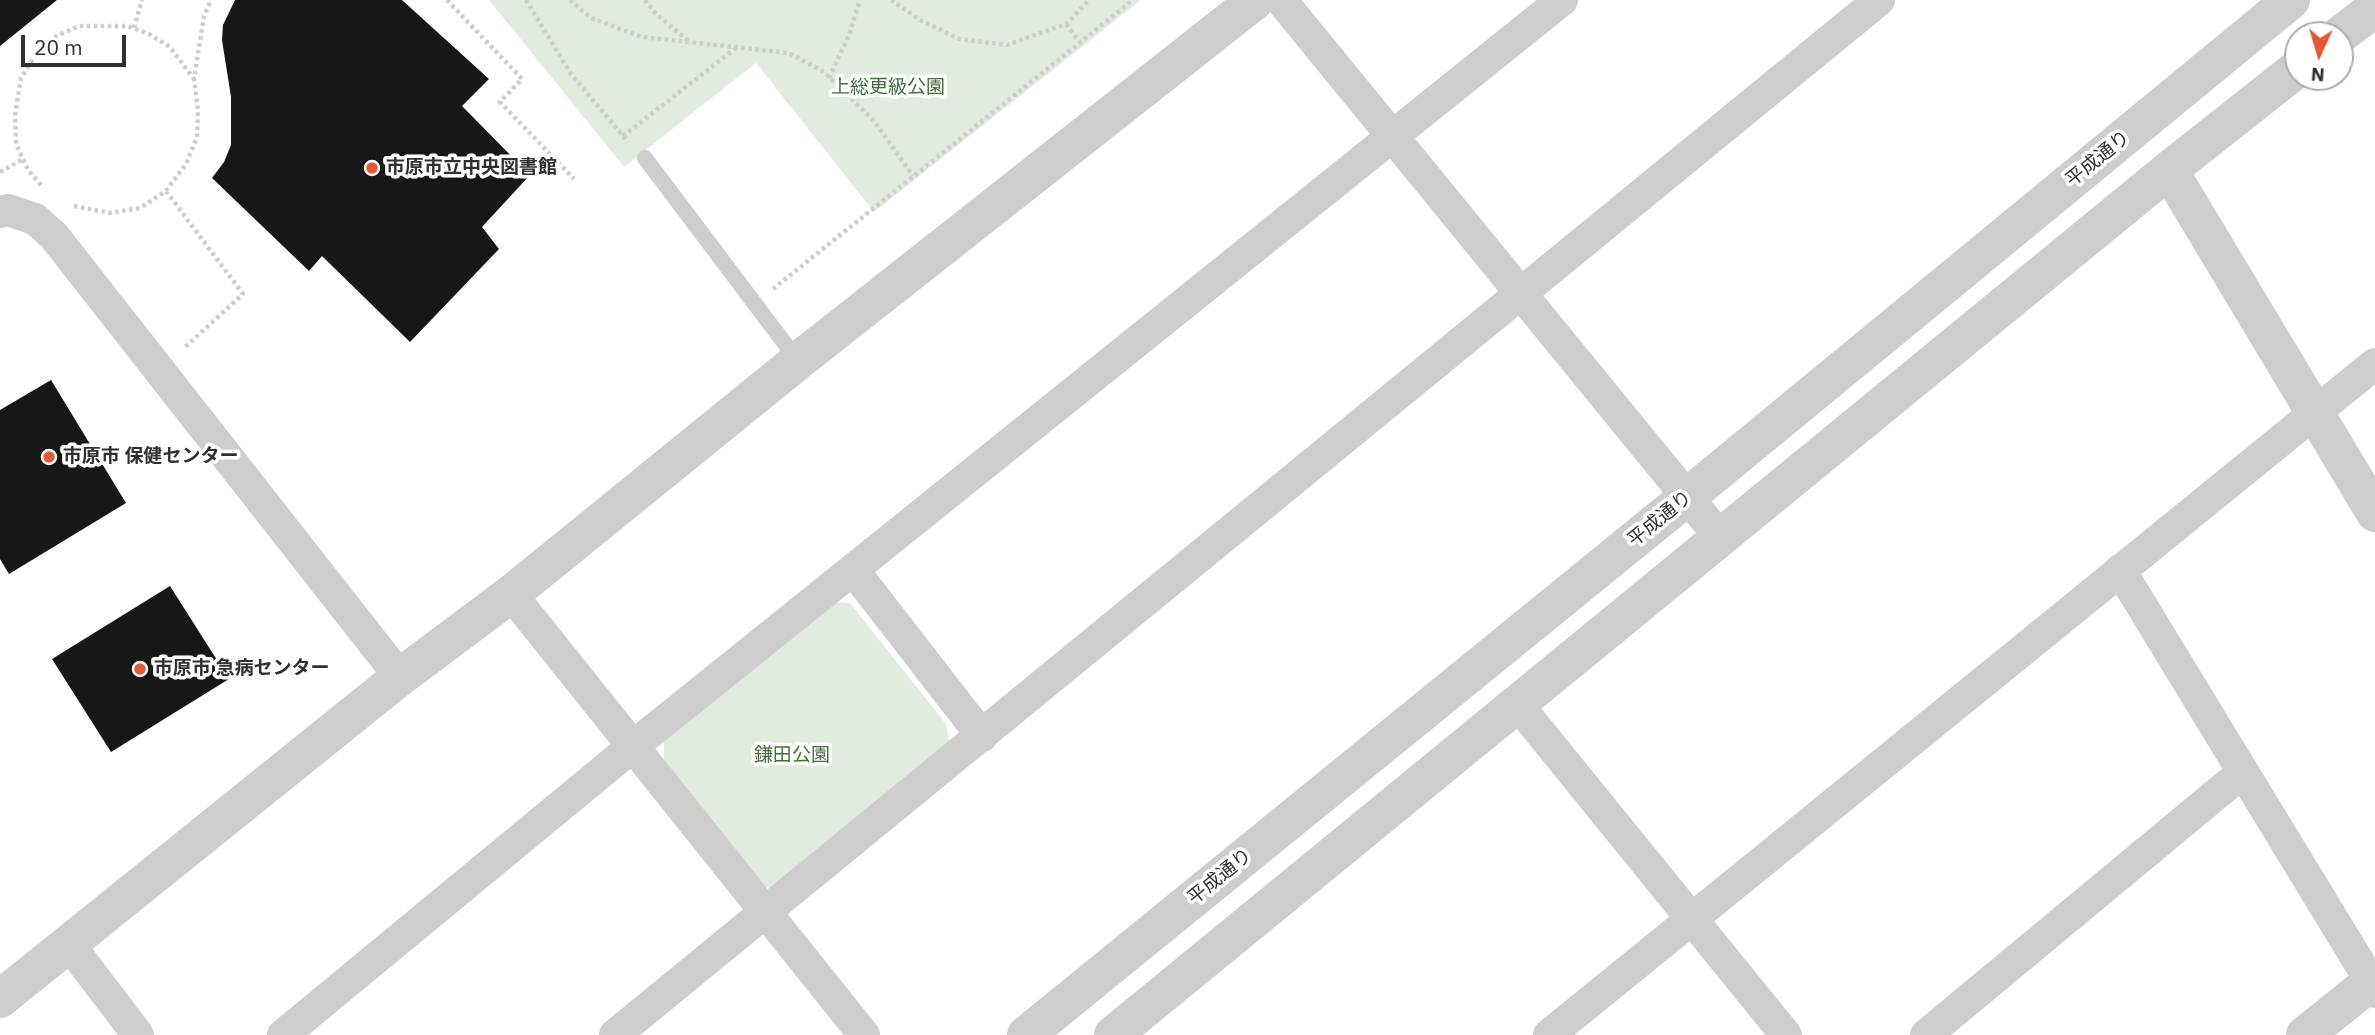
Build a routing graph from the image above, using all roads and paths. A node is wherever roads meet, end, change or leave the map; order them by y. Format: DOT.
graph roads {
  1 [pos="142,0"];
  2 [pos="211,0"];
  3 [pos="447,0"];
  4 [pos="526,0"];
  5 [pos="570,0"];
  6 [pos="645,0"];
  7 [pos="860,0"];
  8 [pos="891,0"];
  9 [pos="1089,0"];
  10 [pos="1133,0"];
  11 [pos="1256,0"];
  12 [pos="1281,0"];
  13 [pos="1562,0"];
  14 [pos="1880,0"];
  15 [pos="2291,0"];
  16 [pos="2375,8"];
  17 [pos="1066,24"];
  18 [pos="2354,24"];
  19 [pos="134,28"];
  20 [pos="1080,42"];
  21 [pos="692,44"];
  22 [pos="737,47"];
  23 [pos="829,78"];
  24 [pos="194,79"];
  25 [pos="2284,79"];
  26 [pos="624,135"];
  27 [pos="1392,135"];
  28 [pos="639,153"];
  29 [pos="23,159"];
  30 [pos="2169,170"];
  31 [pos="0,172"];
  32 [pos="914,176"];
  33 [pos="574,179"];
  34 [pos="45,190"];
  35 [pos="166,191"];
  36 [pos="71,205"];
  37 [pos="0,212"];
  38 [pos="1522,293"];
  39 [pos="755,303"];
  40 [pos="175,356"];
  41 [pos="798,361"];
  42 [pos="2375,364"];
  43 [pos="2313,412"];
  44 [pos="1687,498"];
  45 [pos="2375,513"];
  46 [pos="1720,537"];
  47 [pos="2120,570"];
  48 [pos="854,572"];
  49 [pos="511,594"];
  50 [pos="400,677"];
  51 [pos="1518,705"];
  52 [pos="982,736"];
  53 [pos="632,747"];
  54 [pos="2244,772"];
  55 [pos="765,913"];
  56 [pos="1692,918"];
  57 [pos="68,943"];
  58 [pos="2373,986"];
  59 [pos="0,999"];
  60 [pos="138,1035"];
  61 [pos="283,1035"];
  62 [pos="615,1035"];
  63 [pos="864,1035"];
  64 [pos="1026,1035"];
  65 [pos="1113,1035"];
  66 [pos="1549,1035"];
  67 [pos="1786,1035"];
  68 [pos="1926,1035"];
  69 [pos="2305,1035"];
  1 -- 19 [label="path"];
  2 -- 24 [label="path"];
  3 -- 33 [label="path"];
  4 -- 26 [label="path"];
  5 -- 21 [label="path"];
  6 -- 21 [label="path"];
  7 -- 23 [label="path"];
  8 -- 17 [label="path"];
  9 -- 17 [label="path"];
  10 -- 20 [label="path"];
  11 -- 41 [label="street"];
  12 -- 27 [label="street"];
  13 -- 27 [label="street"];
  14 -- 38 [label="street"];
  15 -- 44 [label="street, 平成通り"];
  16 -- 18 [label="street"];
  17 -- 20 [label="path"];
  19 -- 24 [label="path"];
  19 -- 29 [label="path"];
  20 -- 32 [label="path"];
  21 -- 22 [label="path"];
  22 -- 23 [label="path"];
  22 -- 26 [label="path"];
  23 -- 32 [label="path"];
  24 -- 35 [label="path"];
  25 -- 30 [label="street"];
  26 -- 28 [label="path"];
  27 -- 38 [label="street"];
  27 -- 48 [label="street"];
  28 -- 39 [label="lane"];
  29 -- 31 [label="path"];
  29 -- 34 [label="path"];
  30 -- 43 [label="street"];
  30 -- 46 [label="street"];
  32 -- 39 [label="path"];
  35 -- 36 [label="path"];
  35 -- 40 [label="path"];
  37 -- 50 [label="street"];
  38 -- 44 [label="street"];
  38 -- 52 [label="street"];
  39 -- 41 [label="lane"];
  41 -- 49 [label="street"];
  42 -- 43 [label="street"];
  43 -- 45 [label="street"];
  43 -- 47 [label="street"];
  44 -- 46 [label="street"];
  44 -- 64 [label="street, 平成通り"];
  46 -- 51 [label="street"];
  47 -- 54 [label="street"];
  47 -- 56 [label="street"];
  48 -- 52 [label="street"];
  48 -- 53 [label="street"];
  49 -- 50 [label="street"];
  49 -- 53 [label="street"];
  50 -- 57 [label="street"];
  51 -- 56 [label="street"];
  51 -- 65 [label="street"];
  52 -- 55 [label="street"];
  53 -- 55 [label="street"];
  53 -- 61 [label="street"];
  54 -- 58 [label="street"];
  54 -- 68 [label="street"];
  55 -- 62 [label="street"];
  55 -- 63 [label="street"];
  56 -- 66 [label="street"];
  56 -- 67 [label="street"];
  57 -- 59 [label="street"];
  57 -- 60 [label="street"];
  58 -- 69 [label="street"];
}
